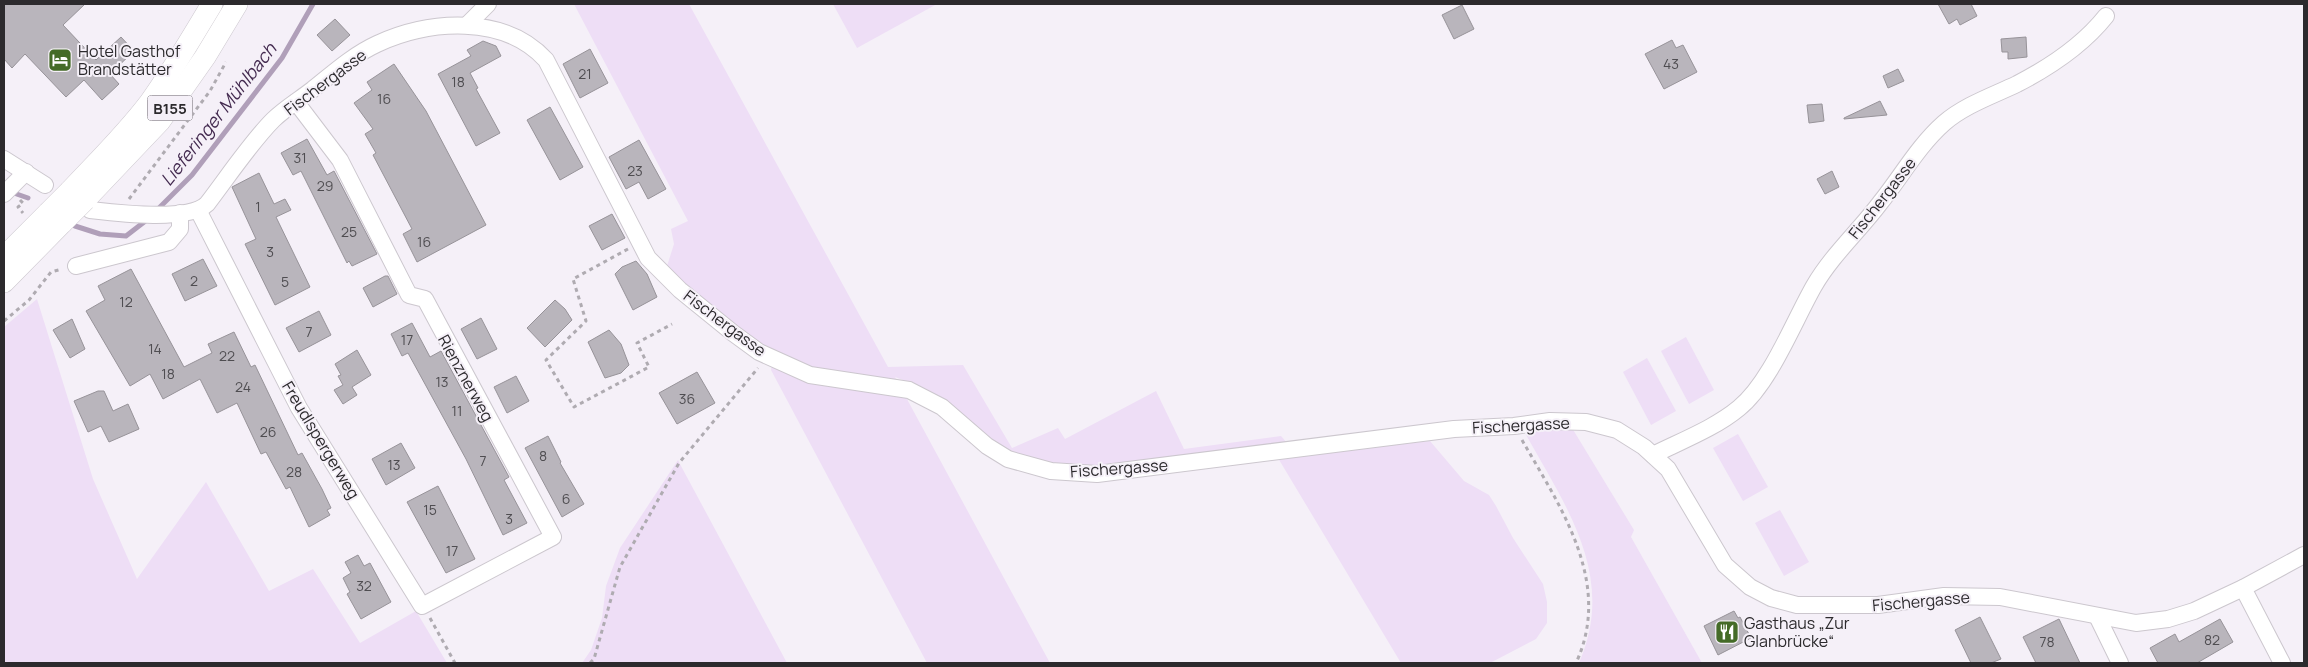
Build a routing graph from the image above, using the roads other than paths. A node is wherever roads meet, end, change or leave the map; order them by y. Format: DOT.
graph roads {
  1 [pos="212,4"];
  2 [pos="237,4"];
  3 [pos="488,4"];
  4 [pos="2106,16"];
  5 [pos="467,25"];
  6 [pos="296,102"];
  7 [pos="4,159"];
  8 [pos="21,177"];
  9 [pos="45,185"];
  10 [pos="4,194"];
  11 [pos="82,200"];
  12 [pos="198,210"];
  13 [pos="180,213"];
  14 [pos="55,218"];
  15 [pos="4,257"];
  16 [pos="76,266"];
  17 [pos="4,282"];
  18 [pos="1653,455"];
  19 [pos="2304,555"];
  20 [pos="2243,588"];
  21 [pos="422,606"];
  22 [pos="2097,616"];
  23 [pos="2120,663"];
  24 [pos="2282,663"];
  1 -- 11 [label="main road, B155"];
  2 -- 11 [label="main road, B155"];
  3 -- 5 [label="street"];
  4 -- 18 [label="street, Fischergasse"];
  5 -- 6 [label="street, Fischergasse"];
  5 -- 18 [label="street, Fischergasse"];
  6 -- 12 [label="street, Fischergasse"];
  6 -- 21 [label="street, Rienznerweg"];
  7 -- 8 [label="street"];
  8 -- 9 [label="street"];
  8 -- 10 [label="street"];
  11 -- 13 [label="street"];
  11 -- 14 [label="main road, B155, bridge"];
  12 -- 13 [label="street"];
  12 -- 21 [label="street, Freudlspergerweg"];
  13 -- 16 [label="street"];
  14 -- 15 [label="main road, B155"];
  14 -- 17 [label="main road, B155"];
  18 -- 22 [label="street, Fischergasse"];
  19 -- 20 [label="street, Fischergasse"];
  20 -- 22 [label="street, Fischergasse"];
  20 -- 24 [label="street"];
  22 -- 23 [label="street"];
}
